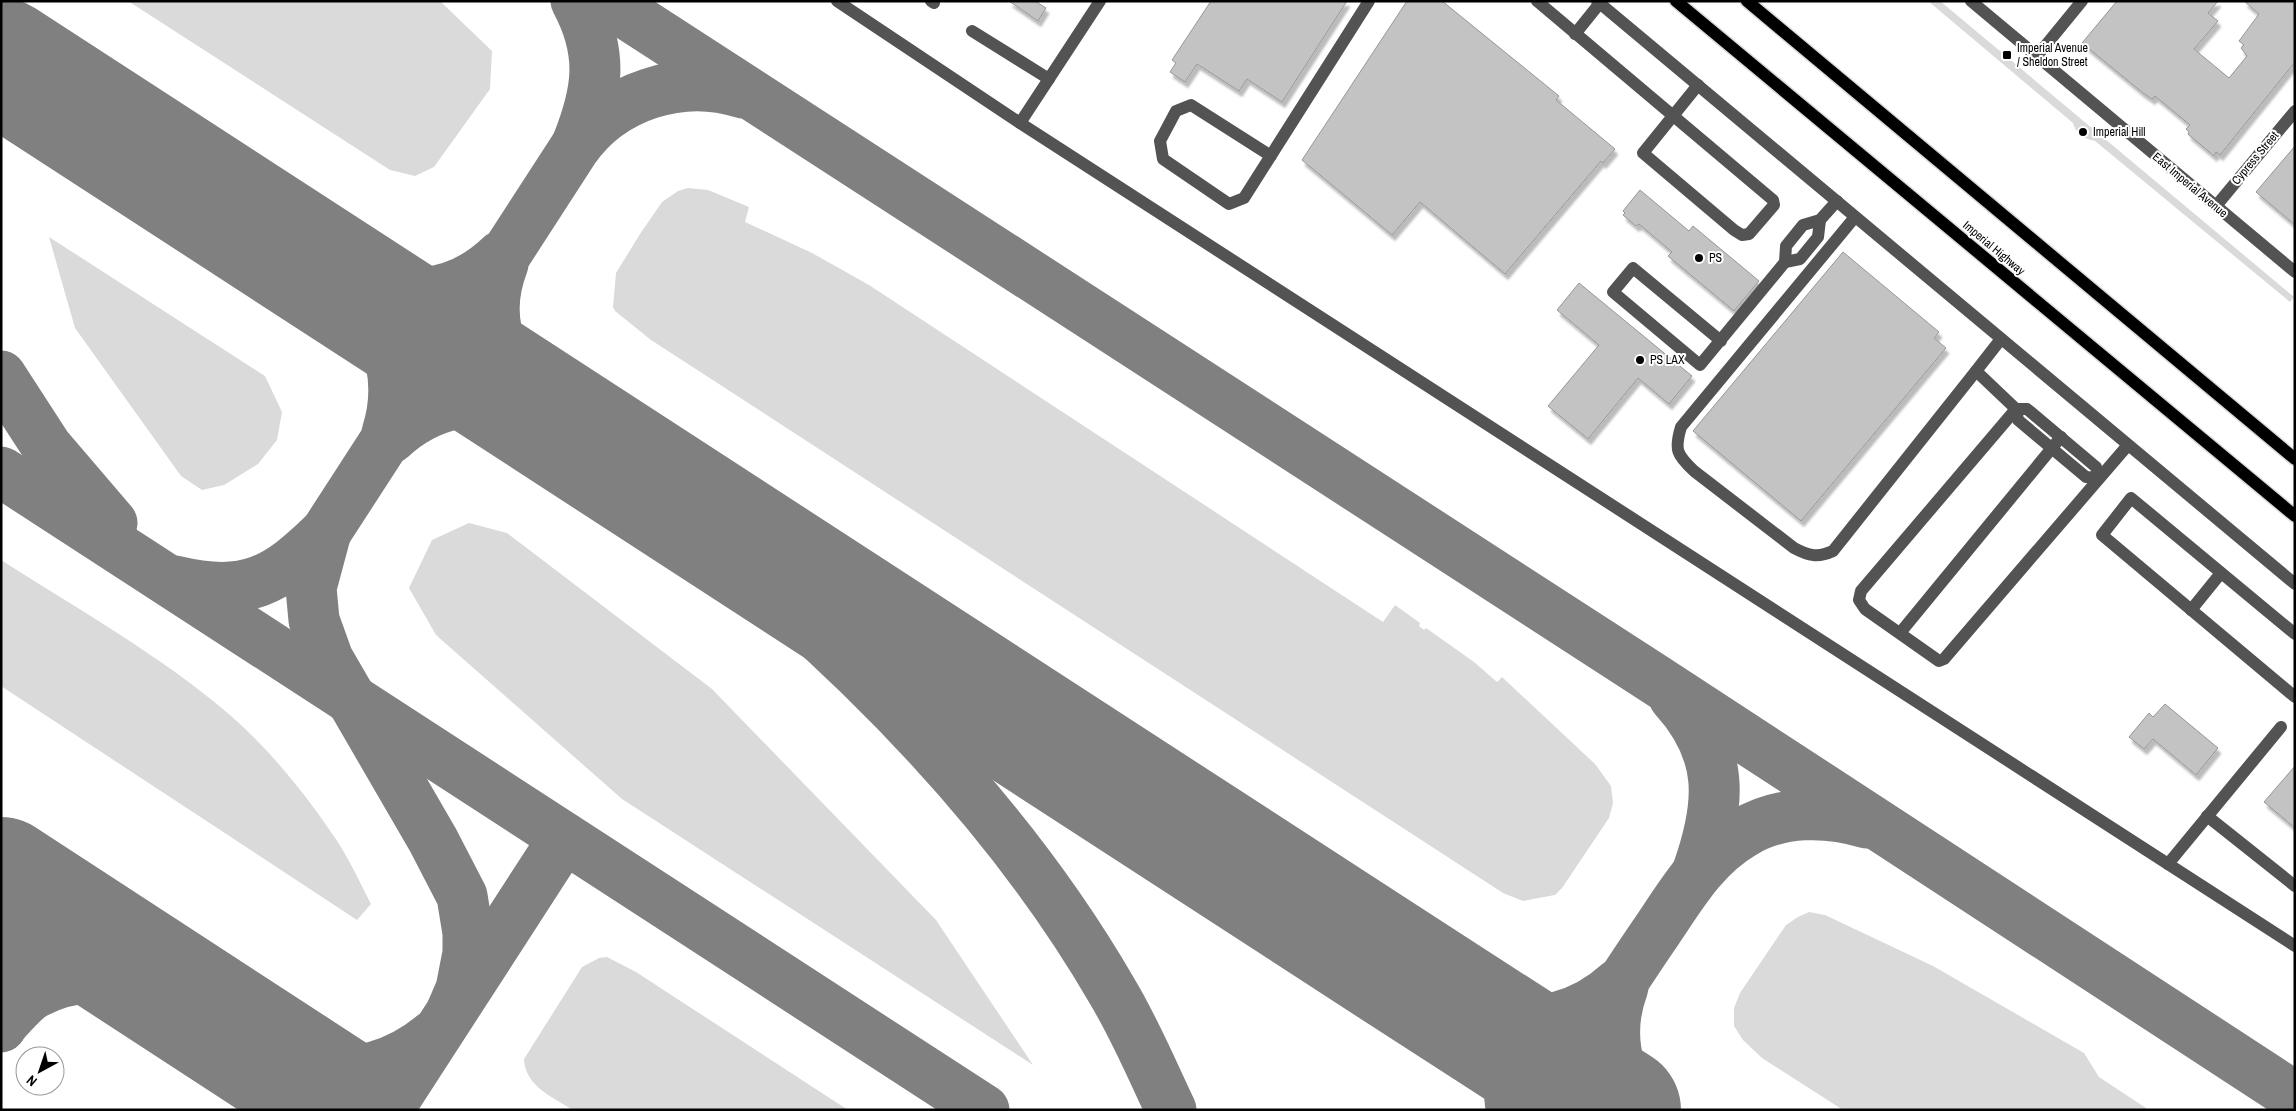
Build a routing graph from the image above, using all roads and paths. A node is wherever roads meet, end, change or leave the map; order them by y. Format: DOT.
graph roads {
  1 [pos="837,1"];
  2 [pos="1100,1"];
  3 [pos="1369,1"];
  4 [pos="1537,1"];
  5 [pos="1676,1"];
  6 [pos="1747,1"];
  7 [pos="1971,1"];
  8 [pos="2082,1"];
  9 [pos="1598,2"];
  10 [pos="972,31"];
  11 [pos="1576,34"];
  12 [pos="2037,56"];
  13 [pos="1049,79"];
  14 [pos="1698,85"];
  15 [pos="2295,111"];
  16 [pos="1674,117"];
  17 [pos="1020,123"];
  18 [pos="1271,156"];
  19 [pos="1836,201"];
  20 [pos="2216,206"];
  21 [pos="1855,217"];
  22 [pos="1820,220"];
  23 [pos="1785,262"];
  24 [pos="2295,272"];
  25 [pos="2001,339"];
  26 [pos="1721,341"];
  27 [pos="1976,372"];
  28 [pos="2016,409"];
  29 [pos="2061,437"];
  30 [pos="2128,445"];
  31 [pos="2052,448"];
  32 [pos="2295,458"];
  33 [pos="2099,478"];
  34 [pos="2295,516"];
  35 [pos="2221,573"];
  36 [pos="2295,584"];
  37 [pos="2191,610"];
  38 [pos="1900,633"];
  39 [pos="2295,634"];
  40 [pos="2295,697"];
  41 [pos="2281,727"];
  42 [pos="2207,816"];
  43 [pos="2168,864"];
  44 [pos="2295,886"];
  45 [pos="2295,946"];
  1 -- 17 [label="street"];
  2 -- 13 [label="street"];
  3 -- 18 [label="street"];
  4 -- 11 [label="street"];
  5 -- 34 [label="main road, Imperial Highway"];
  6 -- 32 [label="main road"];
  7 -- 12 [label="street, East Imperial Avenue"];
  8 -- 12 [label="street"];
  9 -- 11 [label="street"];
  9 -- 14 [label="street"];
  10 -- 13 [label="street"];
  11 -- 16 [label="street"];
  12 -- 20 [label="street, East Imperial Avenue"];
  13 -- 17 [label="street"];
  14 -- 16 [label="street"];
  14 -- 19 [label="street"];
  15 -- 20 [label="street, Cypress Street"];
  16 -- 16 [label="street"];
  17 -- 43 [label="street"];
  18 -- 18 [label="street"];
  19 -- 21 [label="street"];
  19 -- 22 [label="street"];
  20 -- 24 [label="street, East Imperial Avenue"];
  21 -- 25 [label="street"];
  21 -- 27 [label="street"];
  22 -- 23 [label="street"];
  22 -- 23 [label="street"];
  23 -- 26 [label="street"];
  25 -- 27 [label="street"];
  25 -- 30 [label="street"];
  26 -- 26 [label="street"];
  27 -- 28 [label="street"];
  28 -- 29 [label="street"];
  28 -- 31 [label="street"];
  28 -- 38 [label="street"];
  29 -- 31 [label="street"];
  29 -- 33 [label="street"];
  30 -- 33 [label="street"];
  30 -- 36 [label="street"];
  31 -- 33 [label="street"];
  31 -- 38 [label="street"];
  33 -- 38 [label="street"];
  35 -- 37 [label="street"];
  35 -- 37 [label="street"];
  35 -- 39 [label="street"];
  37 -- 40 [label="street"];
  41 -- 42 [label="street"];
  42 -- 43 [label="street"];
  42 -- 44 [label="street"];
  43 -- 45 [label="street"];
}
